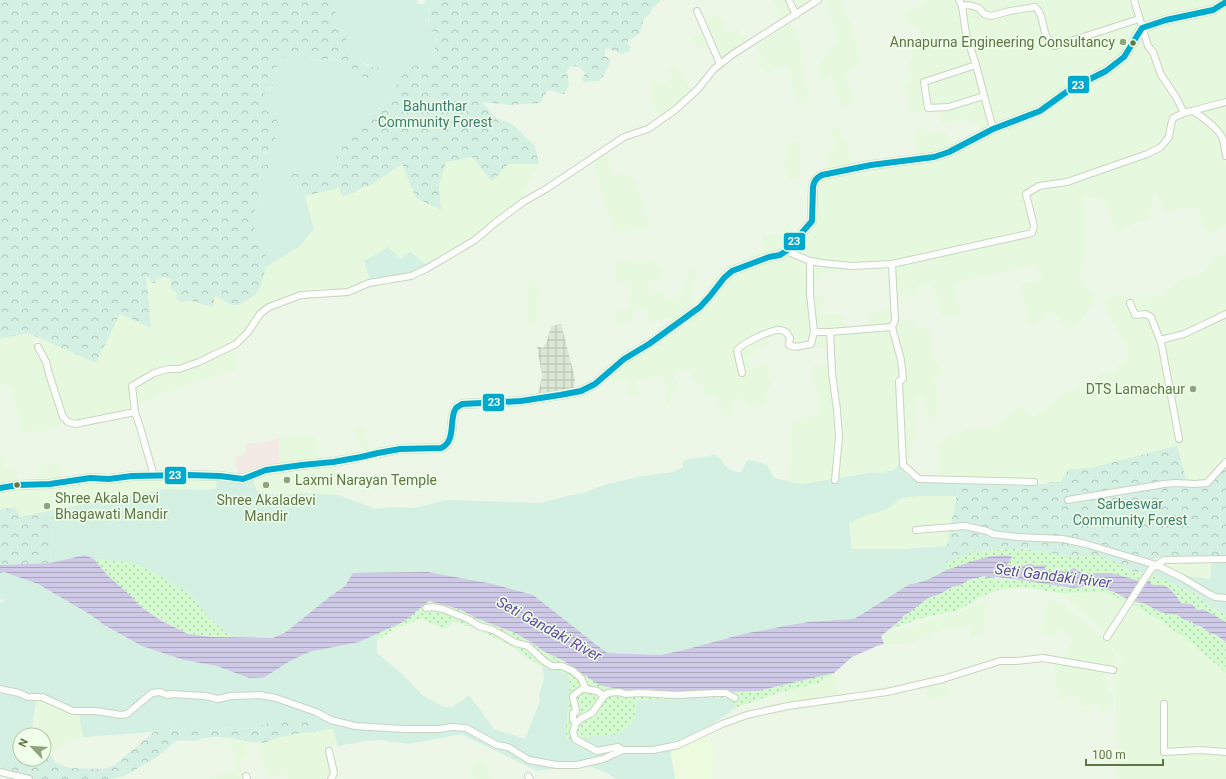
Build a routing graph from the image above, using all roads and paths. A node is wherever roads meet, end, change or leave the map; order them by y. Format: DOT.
graph roads {
  1 [pos="789,0"];
  2 [pos="818,0"];
  3 [pos="1134,0"];
  4 [pos="1226,2"];
  5 [pos="960,3"];
  6 [pos="697,11"];
  7 [pos="796,15"];
  8 [pos="1139,19"];
  9 [pos="1142,28"];
  10 [pos="720,64"];
  11 [pos="976,65"];
  12 [pos="984,96"];
  13 [pos="1226,102"];
  14 [pos="1192,111"];
  15 [pos="1184,113"];
  16 [pos="993,129"];
  17 [pos="1226,156"];
  18 [pos="786,251"];
  19 [pos="810,261"];
  20 [pos="892,264"];
  21 [pos="1130,303"];
  22 [pos="1226,314"];
  23 [pos="892,326"];
  24 [pos="814,332"];
  25 [pos="830,332"];
  26 [pos="1160,340"];
  27 [pos="38,347"];
  28 [pos="742,373"];
  29 [pos="135,412"];
  30 [pos="1179,440"];
  31 [pos="1226,462"];
  32 [pos="154,476"];
  33 [pos="835,480"];
  34 [pos="1034,482"];
  35 [pos="0,488"];
  36 [pos="1068,500"];
  37 [pos="916,530"];
  38 [pos="1226,559"];
  39 [pos="1156,565"];
  40 [pos="1226,598"];
  41 [pos="426,608"];
  42 [pos="1107,637"];
  43 [pos="1113,670"];
  44 [pos="0,688"];
  45 [pos="586,689"];
  46 [pos="604,696"];
  47 [pos="735,698"];
  48 [pos="1164,704"];
  49 [pos="576,723"];
  50 [pos="623,750"];
  51 [pos="329,751"];
  52 [pos="1226,752"];
  53 [pos="0,772"];
  54 [pos="29,779"];
  55 [pos="331,779"];
  1 -- 7 [label="street"];
  2 -- 7 [label="street"];
  3 -- 8 [label="street"];
  4 -- 9 [label="main road"];
  5 -- 8 [label="street"];
  5 -- 11 [label="street"];
  6 -- 10 [label="street"];
  7 -- 10 [label="street"];
  8 -- 9 [label="street"];
  9 -- 15 [label="street"];
  9 -- 16 [label="main road"];
  10 -- 29 [label="street"];
  11 -- 12 [label="street"];
  11 -- 12 [label="street"];
  12 -- 16 [label="street"];
  13 -- 14 [label="street"];
  14 -- 15 [label="street"];
  14 -- 17 [label="street"];
  15 -- 20 [label="street"];
  16 -- 18 [label="main road"];
  18 -- 19 [label="street"];
  18 -- 32 [label="main road"];
  19 -- 20 [label="street"];
  19 -- 24 [label="street"];
  20 -- 23 [label="street"];
  21 -- 26 [label="street"];
  22 -- 26 [label="street"];
  23 -- 25 [label="street"];
  23 -- 34 [label="street"];
  24 -- 25 [label="street"];
  24 -- 28 [label="street"];
  25 -- 33 [label="street"];
  26 -- 30 [label="street"];
  27 -- 29 [label="street"];
  29 -- 32 [label="street"];
  31 -- 36 [label="street"];
  32 -- 35 [label="main road"];
  37 -- 39 [label="street"];
  38 -- 39 [label="street"];
  39 -- 40 [label="street"];
  39 -- 42 [label="street"];
  41 -- 45 [label="street"];
  43 -- 50 [label="street"];
  44 -- 50 [label="street"];
  45 -- 46 [label="street"];
  45 -- 49 [label="street"];
  46 -- 47 [label="street"];
  46 -- 49 [label="street"];
  48 -- 52 [label="street"];
  49 -- 50 [label="street"];
  51 -- 55 [label="street"];
  53 -- 54 [label="street"];
}
